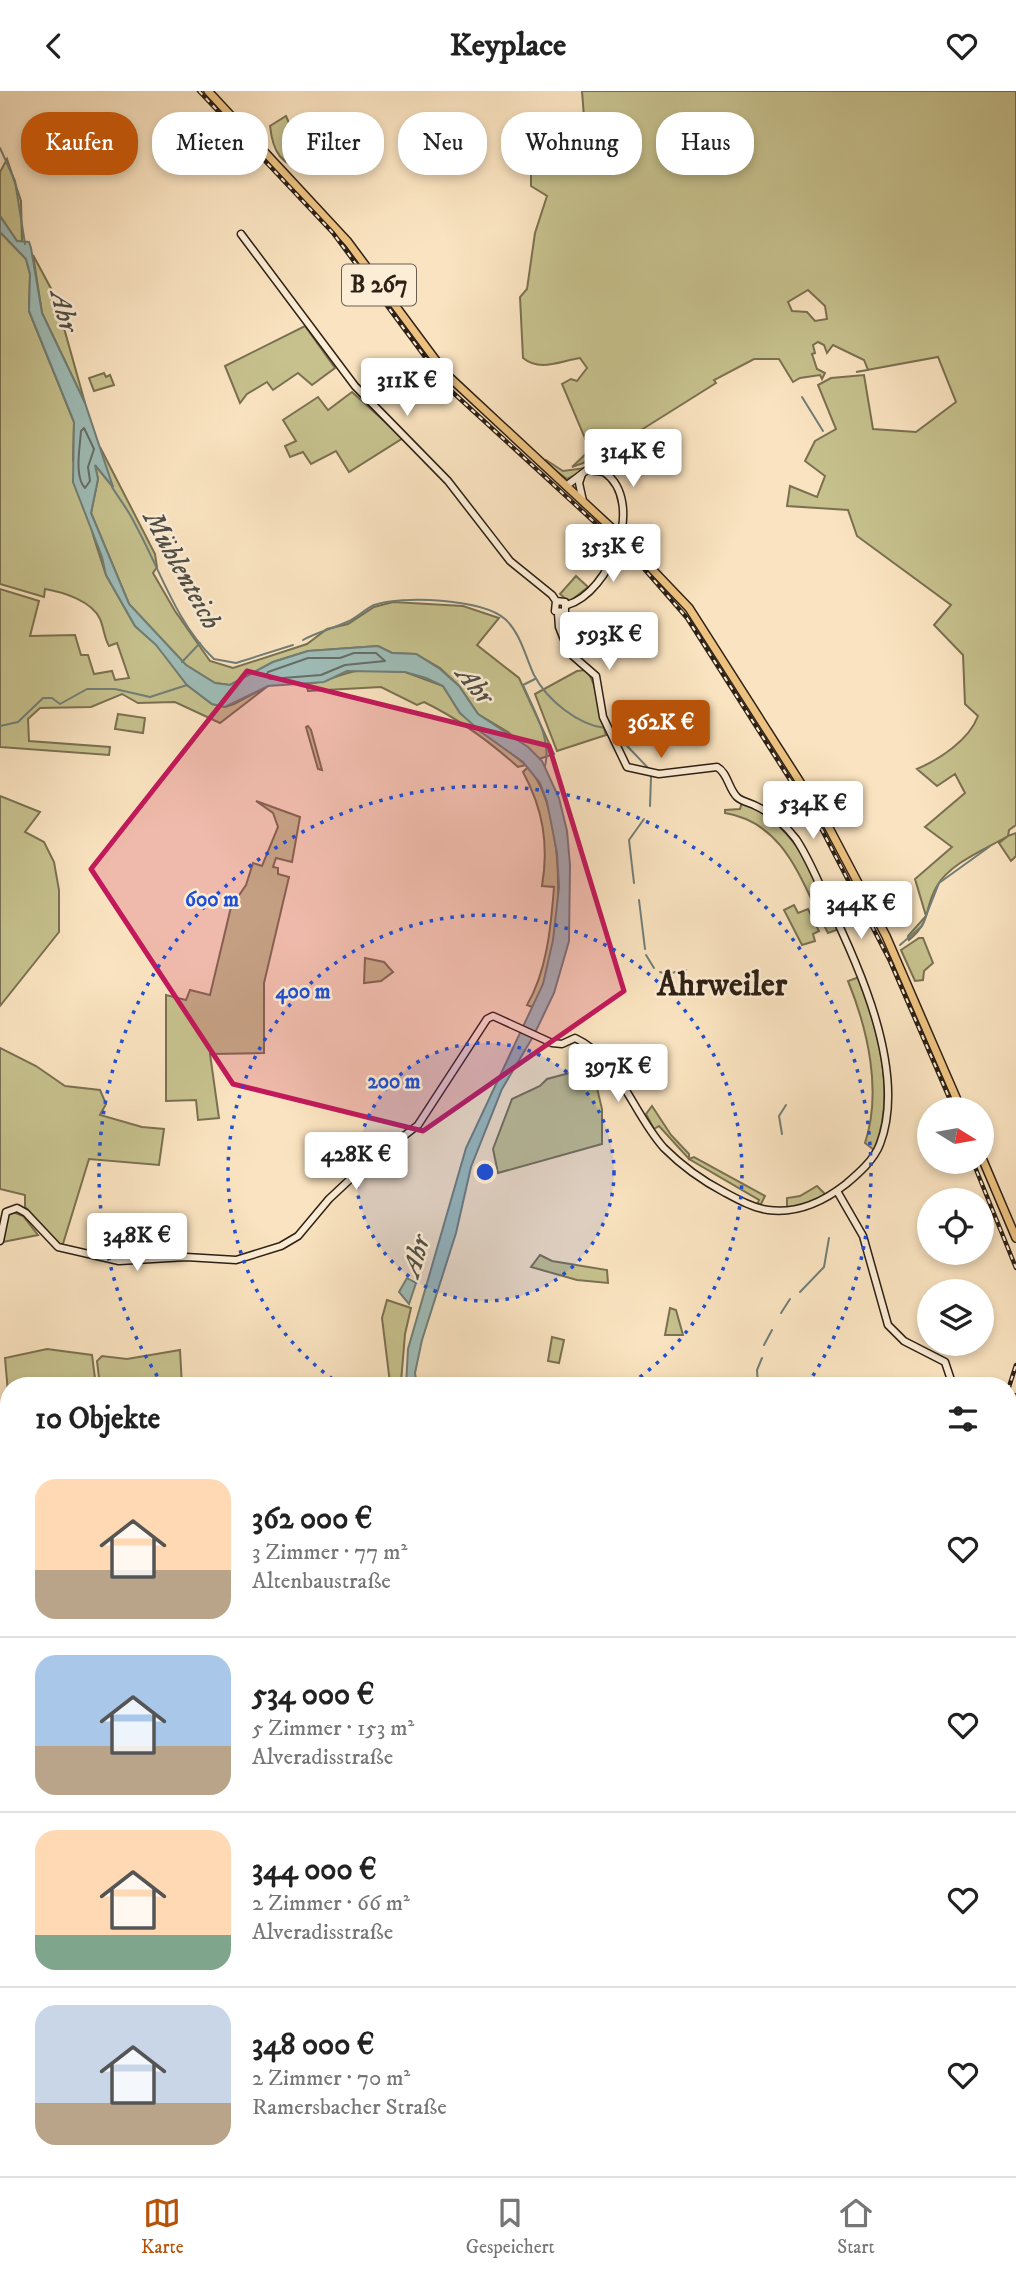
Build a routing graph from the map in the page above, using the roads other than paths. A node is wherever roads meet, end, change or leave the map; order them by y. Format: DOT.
graph roads {
  1 [pos="208,91"];
  2 [pos="242,234"];
  3 [pos="583,472"];
  4 [pos="566,486"];
  5 [pos="583,502"];
  6 [pos="556,601"];
  7 [pos="567,605"];
  8 [pos="558,613"];
  9 [pos="956,1097"];
  10 [pos="989,1174"];
  11 [pos="837,1191"];
  12 [pos="1016,1238"];
  13 [pos="0,1241"];
  14 [pos="950,1377"];
  1 -- 4 [label="main road, B 267"];
  2 -- 6 [label="main road"];
  3 -- 4 [label="main road"];
  3 -- 5 [label="main road"];
  3 -- 7 [label="main road"];
  4 -- 5 [label="main road, B 267"];
  5 -- 9 [label="main road, B 267, bridge"];
  6 -- 7 [label="main road"];
  6 -- 8 [label="main road"];
  7 -- 8 [label="main road"];
  8 -- 11 [label="main road"];
  10 -- 12 [label="main road"];
  11 -- 13 [label="main road"];
  11 -- 14 [label="main road"];
}
